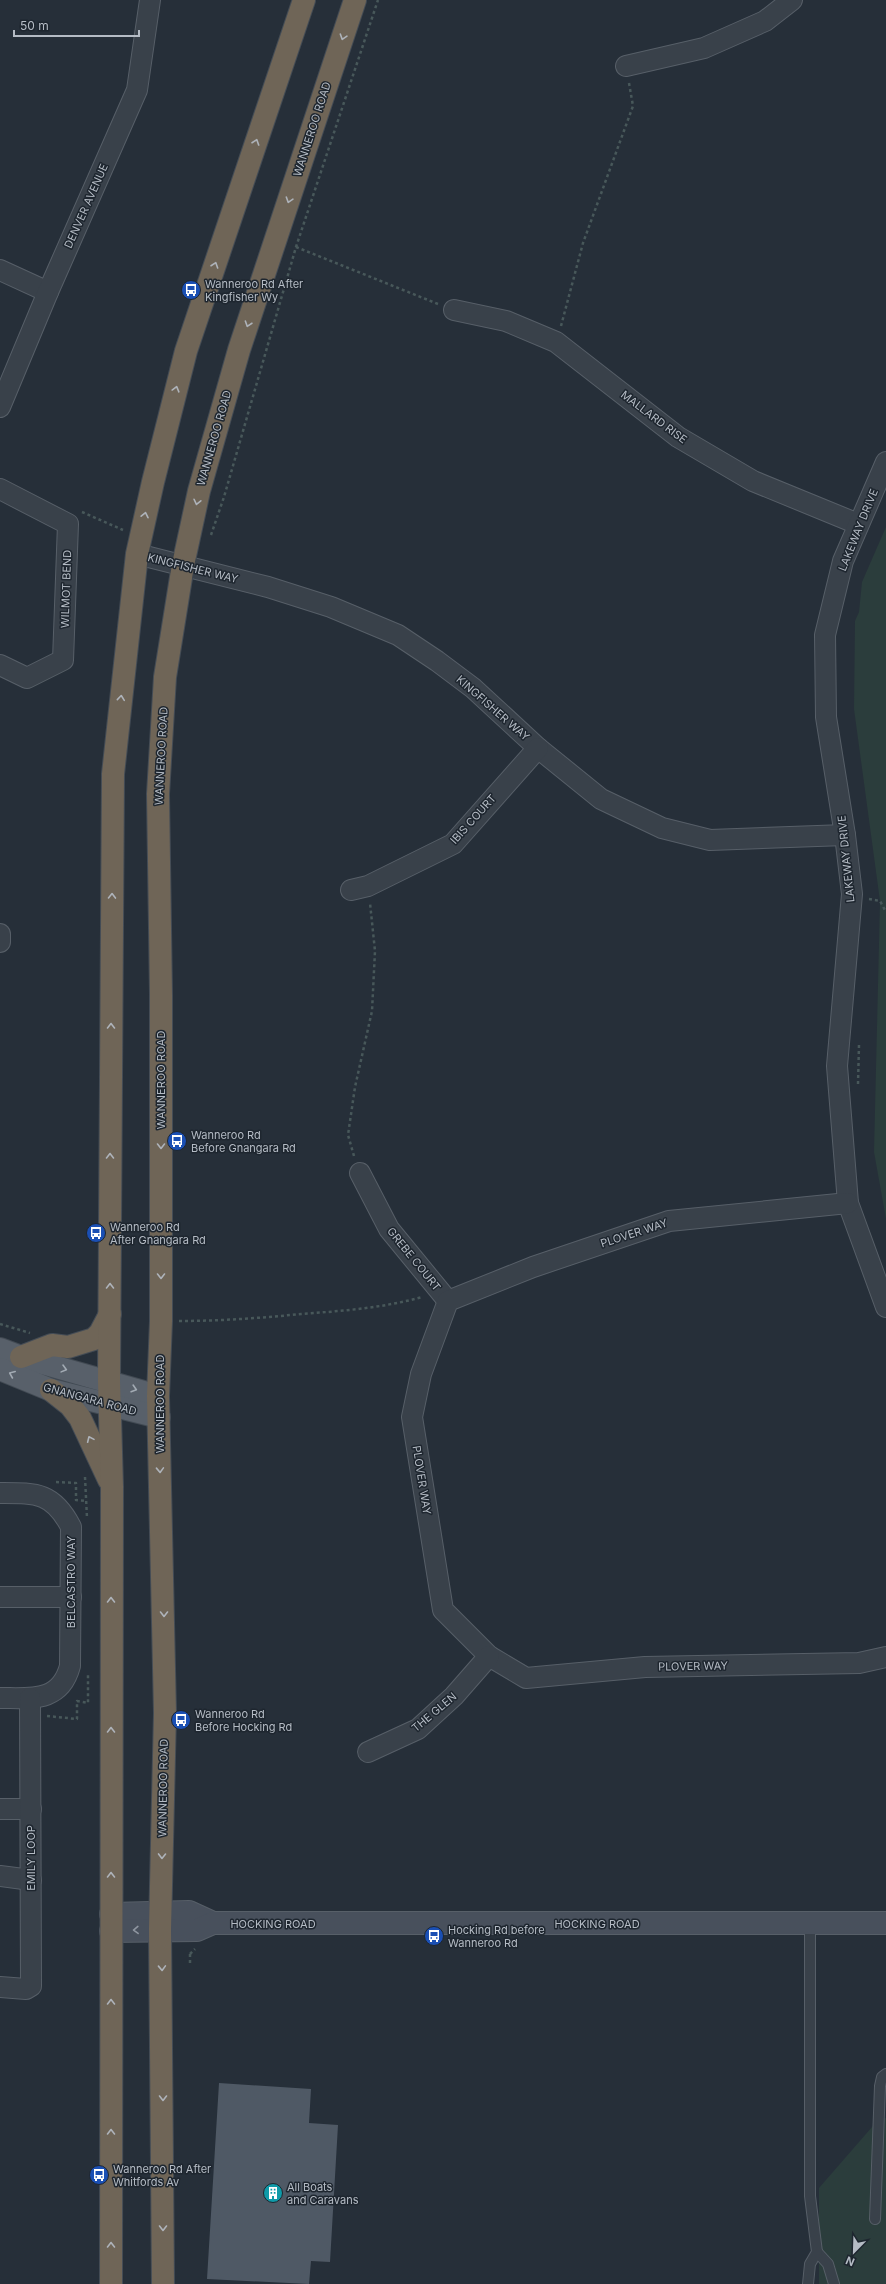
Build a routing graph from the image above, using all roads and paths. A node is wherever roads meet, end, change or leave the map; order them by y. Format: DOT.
graph roads {
  1 [pos="150,0"];
  2 [pos="304,0"];
  3 [pos="355,0"];
  4 [pos="378,0"];
  5 [pos="792,0"];
  6 [pos="626,66"];
  7 [pos="277,237"];
  8 [pos="296,248"];
  9 [pos="0,270"];
  10 [pos="48,292"];
  11 [pos="454,310"];
  12 [pos="556,342"];
  13 [pos="0,407"];
  14 [pos="886,462"];
  15 [pos="0,489"];
  16 [pos="858,524"];
  17 [pos="211,535"];
  18 [pos="138,554"];
  19 [pos="183,565"];
  20 [pos="0,665"];
  21 [pos="538,748"];
  22 [pos="845,835"];
  23 [pos="359,888"];
  24 [pos="0,934"];
  25 [pos="0,942"];
  26 [pos="360,1173"];
  27 [pos="848,1202"];
  28 [pos="444,1296"];
  29 [pos="886,1307"];
  30 [pos="110,1313"];
  31 [pos="161,1321"];
  32 [pos="0,1349"];
  33 [pos="21,1357"];
  34 [pos="0,1369"];
  35 [pos="109,1381"];
  36 [pos="50,1390"];
  37 [pos="110,1404"];
  38 [pos="159,1406"];
  39 [pos="112,1487"];
  40 [pos="0,1493"];
  41 [pos="71,1597"];
  42 [pos="0,1598"];
  43 [pos="489,1656"];
  44 [pos="886,1657"];
  45 [pos="0,1698"];
  46 [pos="88,1703"];
  47 [pos="30,1706"];
  48 [pos="368,1752"];
  49 [pos="0,1809"];
  50 [pos="31,1809"];
  51 [pos="0,1876"];
  52 [pos="31,1880"];
  53 [pos="160,1921"];
  54 [pos="111,1922"];
  55 [pos="810,1923"];
  56 [pos="886,1923"];
  57 [pos="190,1954"];
  58 [pos="190,1964"];
  59 [pos="0,1987"];
  60 [pos="886,2074"];
  61 [pos="875,2219"];
  62 [pos="817,2252"];
  63 [pos="111,2284"];
  64 [pos="163,2284"];
  65 [pos="808,2284"];
  66 [pos="834,2284"];
  1 -- 10 [label="street, DENVER AVENUE"];
  18 -- 2 [label="highway, one-way"];
  3 -- 7 [label="highway, WANNEROO ROAD, one-way"];
  4 -- 8 [label="path"];
  5 -- 6 [label="street"];
  6 -- 12 [label="path"];
  7 -- 8 [label="path"];
  7 -- 19 [label="highway, WANNEROO ROAD, one-way"];
  8 -- 11 [label="path"];
  8 -- 17 [label="path"];
  9 -- 10 [label="street"];
  10 -- 13 [label="street, DENVER AVENUE"];
  11 -- 12 [label="street, MALLARD RISE"];
  12 -- 16 [label="street, MALLARD RISE"];
  14 -- 16 [label="street, LAKEWAY DRIVE"];
  15 -- 20 [label="street, WILMOT BEND"];
  16 -- 22 [label="street, LAKEWAY DRIVE"];
  18 -- 19 [label="street, KINGFISHER WAY"];
  30 -- 18 [label="highway, one-way"];
  19 -- 21 [label="street, KINGFISHER WAY"];
  19 -- 31 [label="highway, WANNEROO ROAD, one-way"];
  21 -- 22 [label="street, KINGFISHER WAY"];
  21 -- 23 [label="street, IBIS COURT"];
  22 -- 27 [label="street, LAKEWAY DRIVE"];
  23 -- 26 [label="path"];
  24 -- 25 [label="street"];
  26 -- 28 [label="street, GREBE COURT"];
  27 -- 28 [label="street, PLOVER WAY"];
  27 -- 29 [label="street, LAKEWAY DRIVE"];
  28 -- 31 [label="path"];
  28 -- 43 [label="street, PLOVER WAY"];
  30 -- 33 [label="highway"];
  30 -- 35 [label="highway"];
  31 -- 38 [label="highway, WANNEROO ROAD"];
  32 -- 33 [label="main road, GNANGARA ROAD"];
  33 -- 35 [label="main road, GNANGARA ROAD, one-way"];
  36 -- 34 [label="main road, GNANGARA ROAD, one-way"];
  35 -- 37 [label="highway"];
  35 -- 38 [label="main road, GNANGARA ROAD, one-way"];
  36 -- 37 [label="main road, GNANGARA ROAD"];
  39 -- 36 [label="highway, one-way"];
  37 -- 38 [label="main road, GNANGARA ROAD"];
  37 -- 39 [label="highway"];
  38 -- 53 [label="highway, WANNEROO ROAD, one-way"];
  54 -- 39 [label="highway, one-way"];
  40 -- 41 [label="street, BELCASTRO WAY"];
  41 -- 42 [label="street"];
  41 -- 47 [label="street, BELCASTRO WAY"];
  43 -- 44 [label="street, PLOVER WAY"];
  43 -- 48 [label="street, THE GLEN"];
  45 -- 47 [label="street"];
  46 -- 47 [label="path"];
  47 -- 50 [label="street, EMILY LOOP"];
  49 -- 50 [label="street"];
  50 -- 52 [label="street, EMILY LOOP"];
  51 -- 52 [label="street"];
  52 -- 59 [label="street, EMILY LOOP"];
  53 -- 54 [label="street, HOCKING ROAD"];
  53 -- 55 [label="street, HOCKING ROAD"];
  53 -- 64 [label="highway, WANNEROO ROAD, one-way"];
  63 -- 54 [label="highway, one-way"];
  55 -- 56 [label="street, HOCKING ROAD"];
  55 -- 62 [label="lane"];
  57 -- 58 [label="path"];
  60 -- 61 [label="lane"];
  62 -- 65 [label="lane"];
  62 -- 66 [label="lane"];
}
